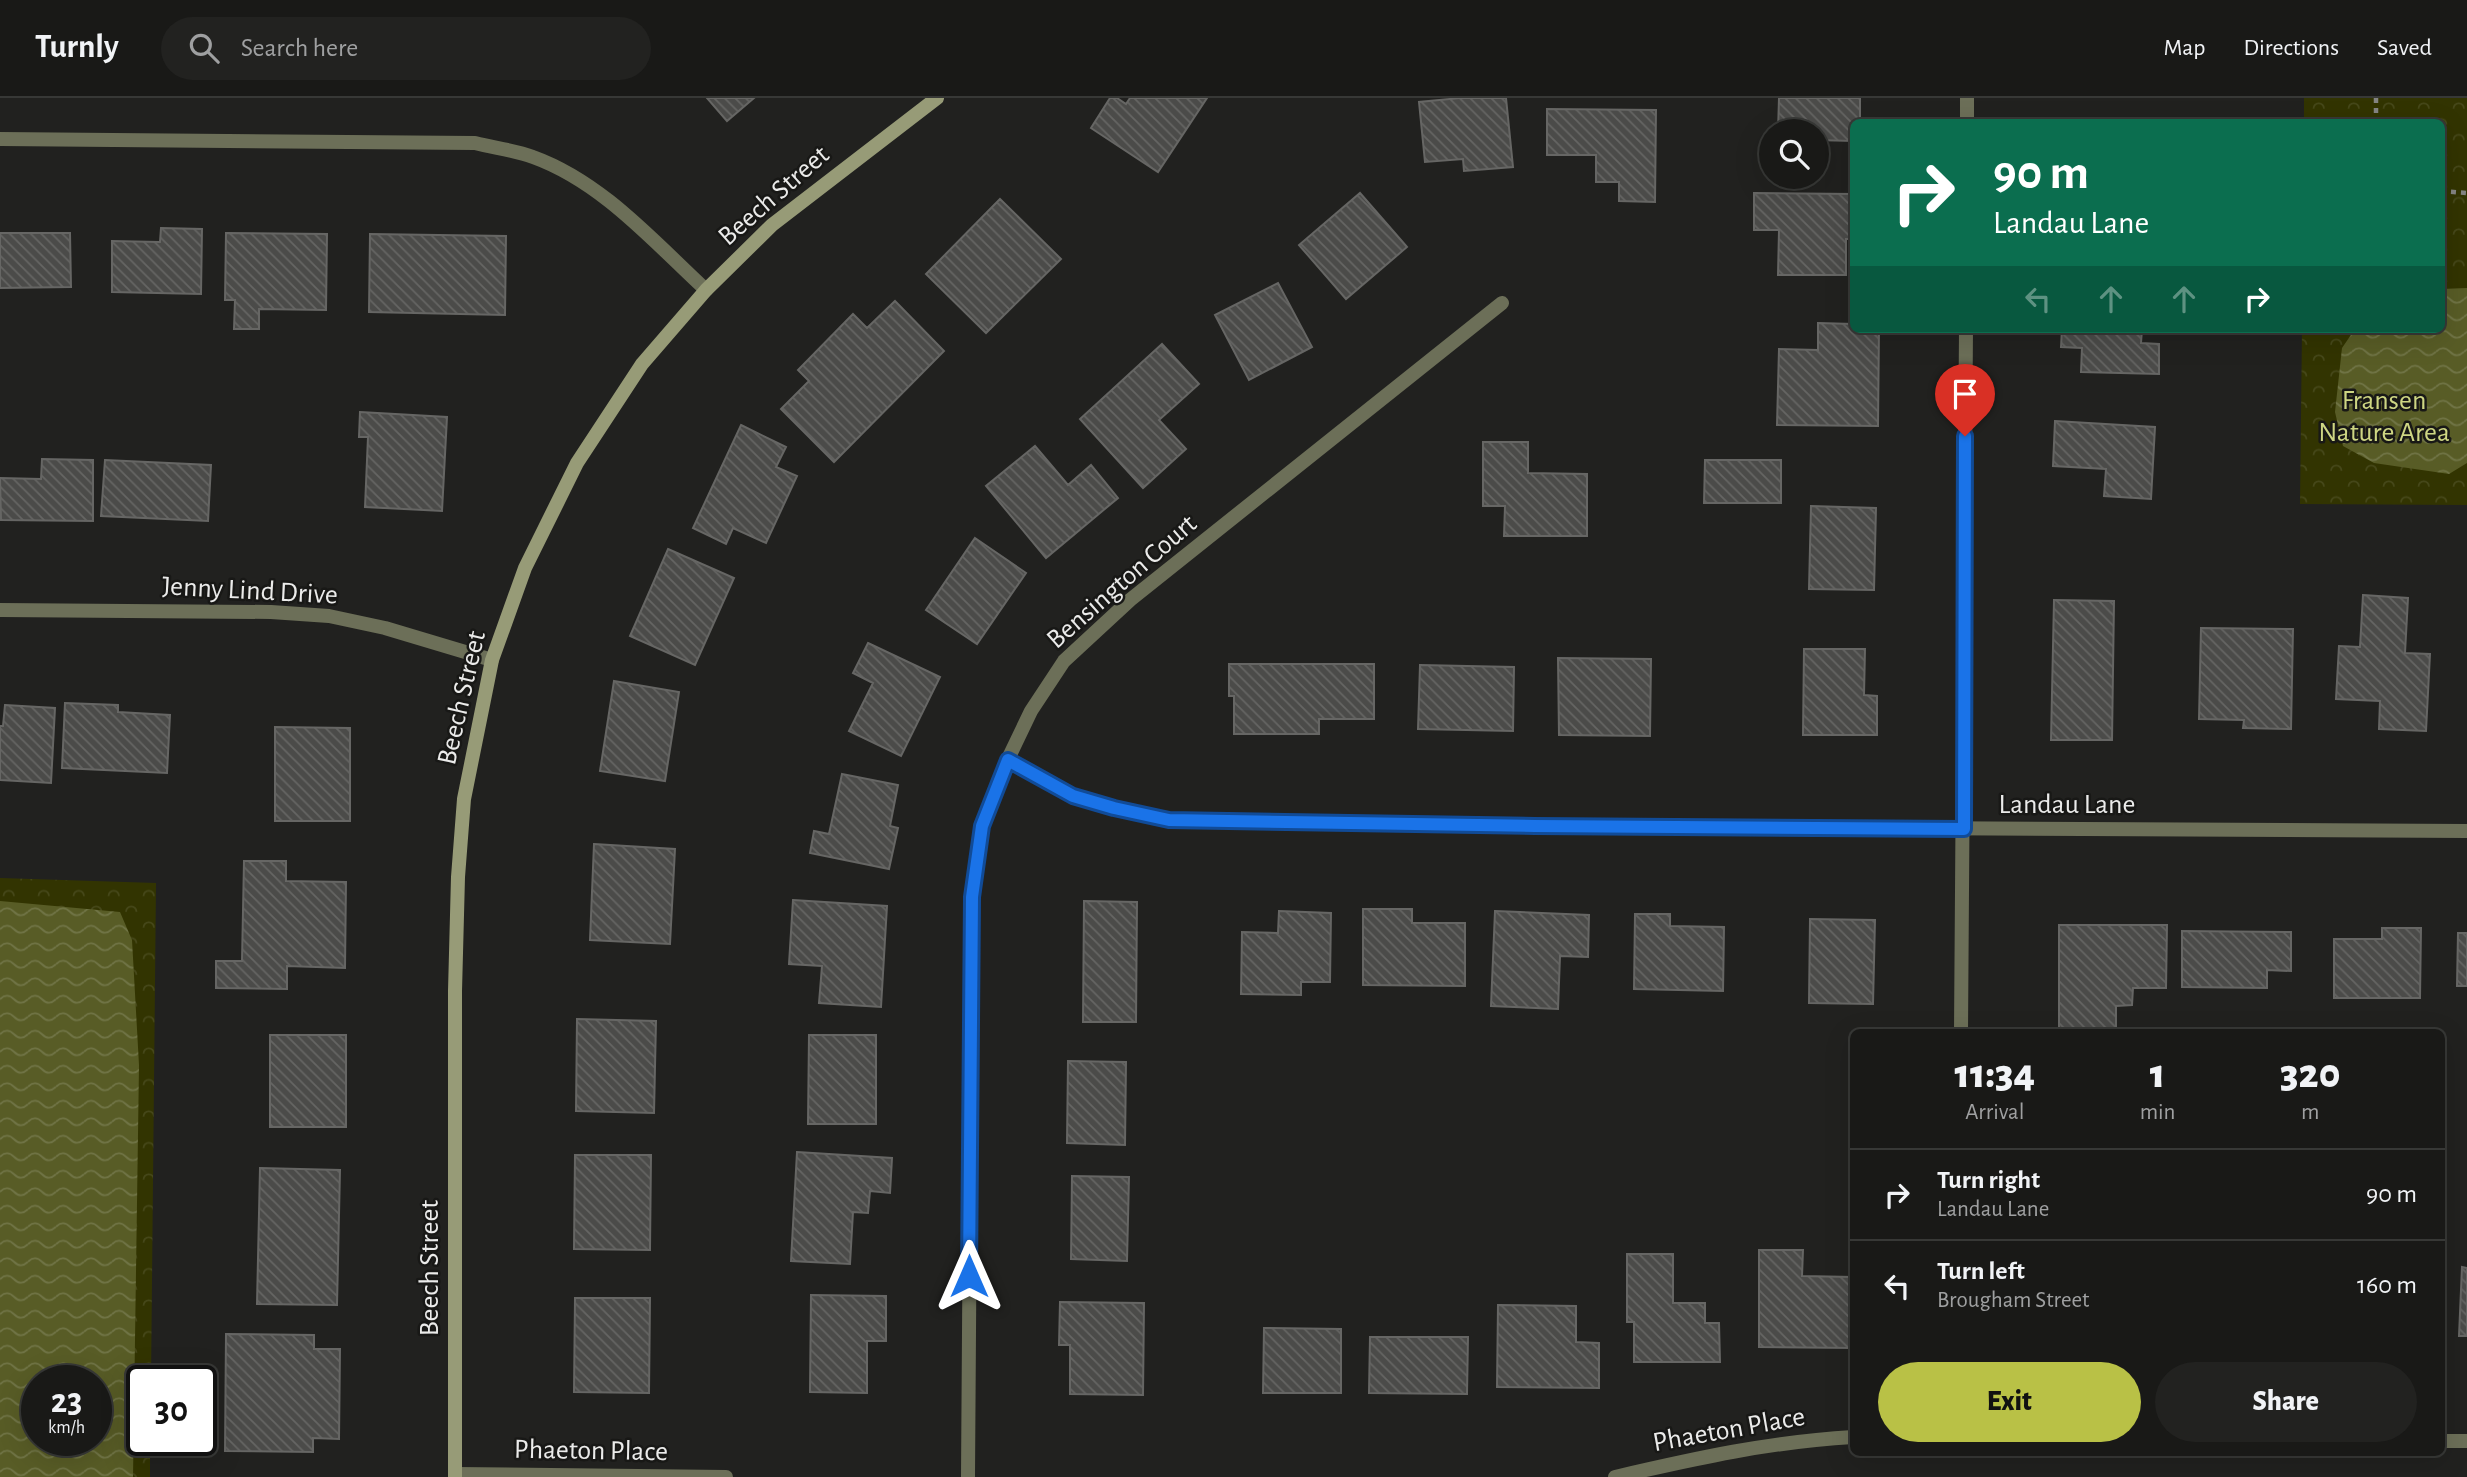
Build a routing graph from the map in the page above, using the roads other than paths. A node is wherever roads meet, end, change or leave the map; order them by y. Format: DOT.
graph roads {
  1 [pos="937,98"];
  2 [pos="1967,98"];
  3 [pos="1967,119"];
  4 [pos="0,139"];
  5 [pos="706,290"];
  6 [pos="1502,303"];
  7 [pos="1966,333"];
  8 [pos="0,610"];
  9 [pos="492,660"];
  10 [pos="1008,760"];
  11 [pos="1964,829"];
  12 [pos="2467,831"];
  13 [pos="1961,1029"];
  14 [pos="1850,1437"];
  15 [pos="2445,1441"];
  16 [pos="2467,1441"];
  17 [pos="455,1476"];
  18 [pos="726,1477"];
  19 [pos="968,1477"];
  20 [pos="1615,1477"];
  1 -- 5 [label="street, Beech Street"];
  2 -- 3 [label="street"];
  4 -- 5 [label="street"];
  5 -- 9 [label="street, Beech Street"];
  6 -- 10 [label="street, Bensington Court"];
  7 -- 11 [label="street"];
  8 -- 9 [label="street, Jenny Lind Drive"];
  9 -- 17 [label="street, Beech Street"];
  10 -- 11 [label="street, Landau Lane"];
  10 -- 19 [label="street, Bensington Court"];
  11 -- 12 [label="street, Landau Lane"];
  11 -- 13 [label="street"];
  14 -- 20 [label="street, Phaeton Place"];
  15 -- 16 [label="street"];
  17 -- 18 [label="street, Phaeton Place"];
}
